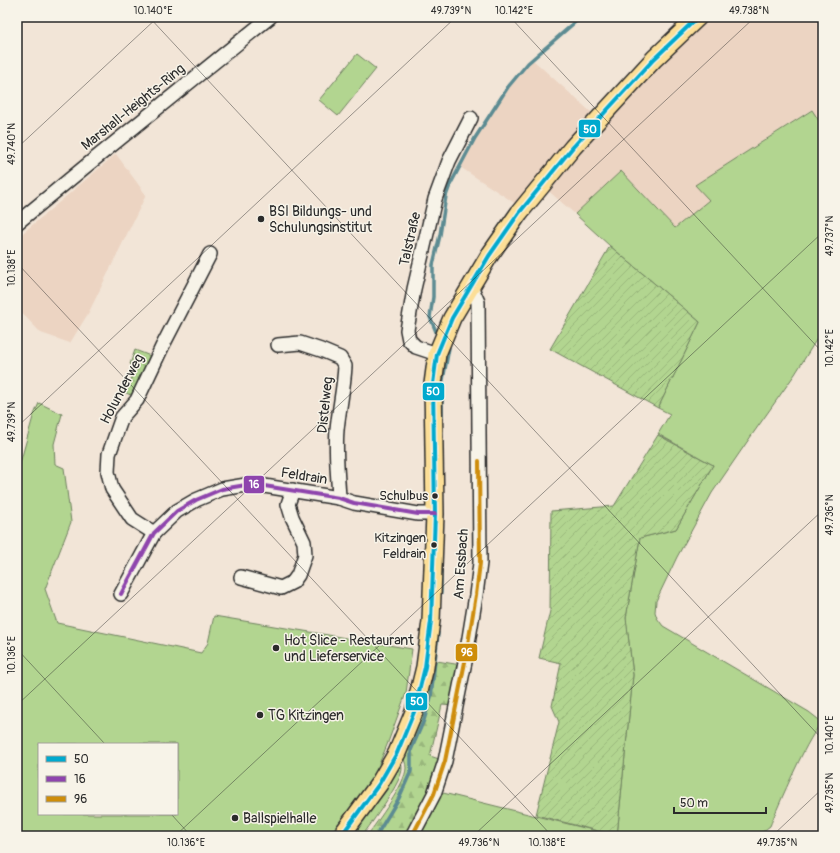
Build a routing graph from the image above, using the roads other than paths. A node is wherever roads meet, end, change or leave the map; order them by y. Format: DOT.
graph roads {
  1 [pos="270,17"];
  2 [pos="698,17"];
  3 [pos="471,118"];
  4 [pos="17,223"];
  5 [pos="210,254"];
  6 [pos="471,286"];
  7 [pos="278,345"];
  8 [pos="437,354"];
  9 [pos="293,490"];
  10 [pos="339,498"];
  11 [pos="435,514"];
  12 [pos="154,533"];
  13 [pos="240,577"];
  14 [pos="121,594"];
  15 [pos="341,836"];
  16 [pos="412,836"];
  1 -- 4 [label="street, Marshall-Heights-Ring"];
  2 -- 6 [label="main road"];
  3 -- 8 [label="street, Talstraße"];
  5 -- 12 [label="street, Holunderweg"];
  6 -- 8 [label="main road"];
  6 -- 16 [label="street, Am Essbach"];
  7 -- 10 [label="street, Distelweg"];
  8 -- 11 [label="main road"];
  9 -- 10 [label="street, Feldrain"];
  9 -- 12 [label="street, Feldrain"];
  9 -- 13 [label="street"];
  10 -- 11 [label="street, Feldrain"];
  11 -- 15 [label="main road"];
  12 -- 14 [label="street, Feldrain"];
}
